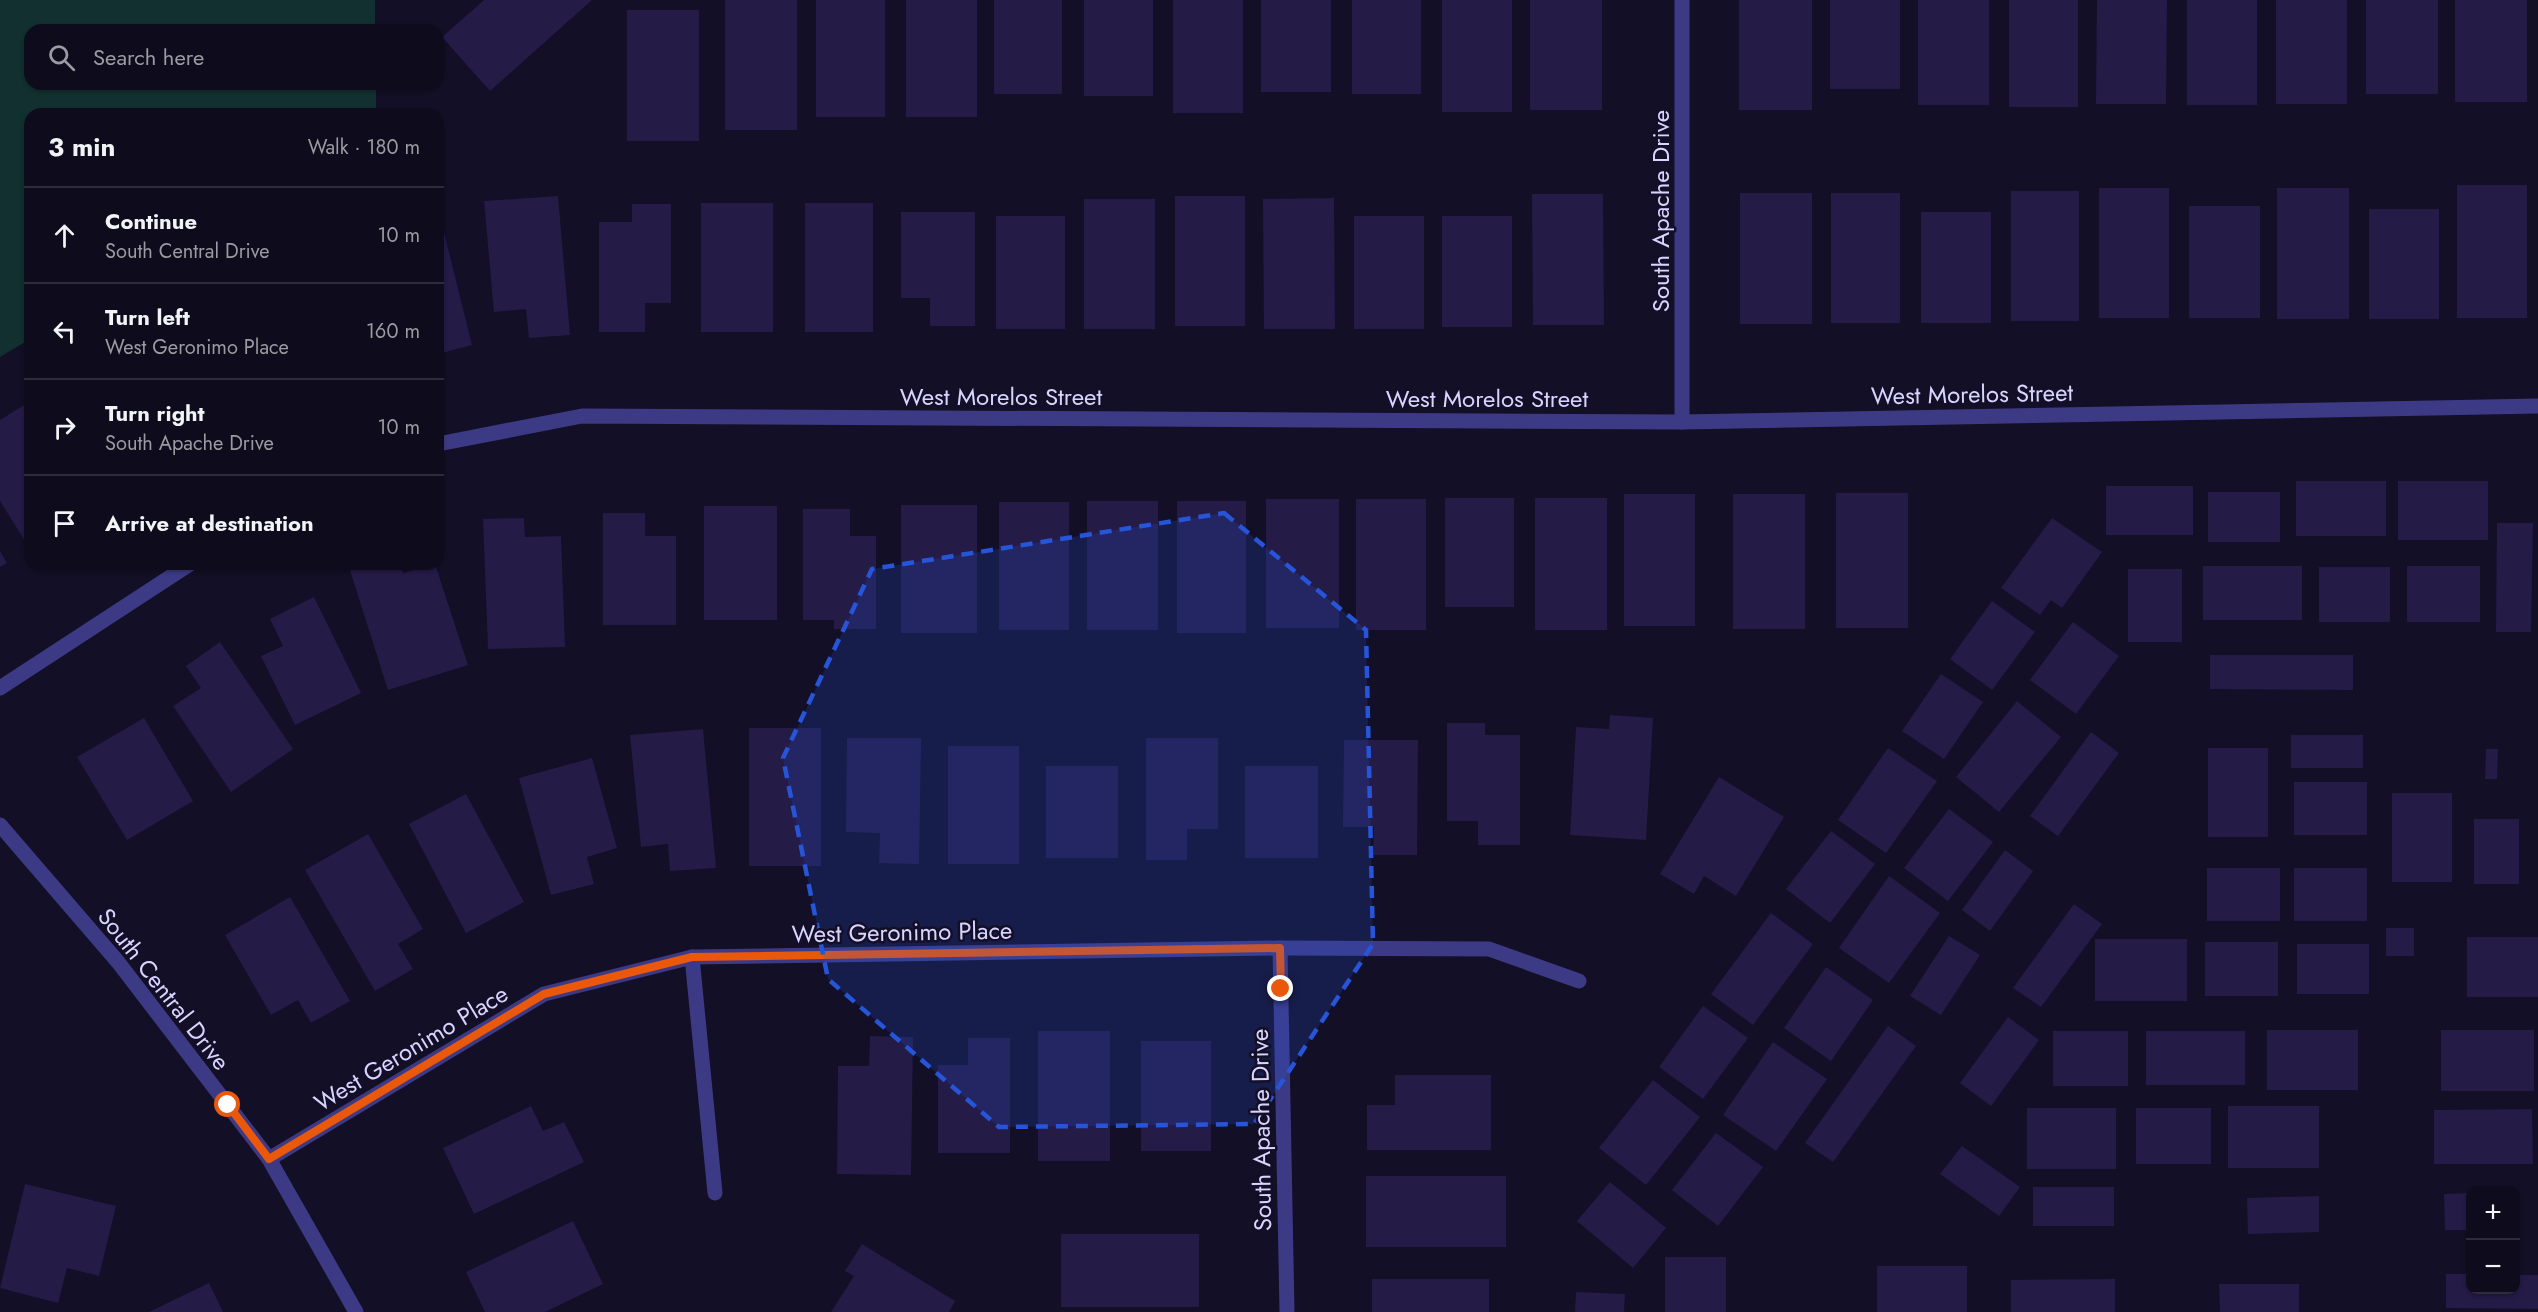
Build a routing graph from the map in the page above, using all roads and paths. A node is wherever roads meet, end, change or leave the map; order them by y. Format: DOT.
graph roads {
  1 [pos="1682,0"];
  2 [pos="2538,406"];
  3 [pos="1682,422"];
  4 [pos="444,443"];
  5 [pos="181,570"];
  6 [pos="0,688"];
  7 [pos="0,825"];
  8 [pos="1280,948"];
  9 [pos="692,957"];
  10 [pos="1579,981"];
  11 [pos="269,1159"];
  12 [pos="715,1192"];
  13 [pos="356,1312"];
  14 [pos="1287,1312"];
  1 -- 3 [label="street, South Apache Drive"];
  2 -- 3 [label="street, West Morelos Street"];
  3 -- 4 [label="street, West Morelos Street"];
  5 -- 6 [label="street"];
  7 -- 11 [label="street, South Central Drive"];
  8 -- 9 [label="street, West Geronimo Place"];
  8 -- 10 [label="street, West Geronimo Place"];
  8 -- 14 [label="street, South Apache Drive"];
  9 -- 11 [label="street, West Geronimo Place"];
  9 -- 12 [label="street"];
  11 -- 13 [label="street, South Central Drive"];
}
